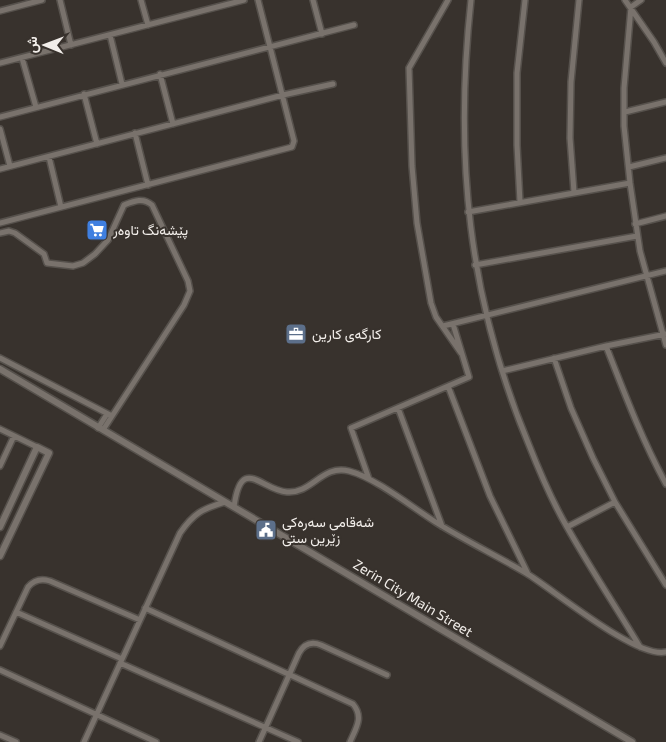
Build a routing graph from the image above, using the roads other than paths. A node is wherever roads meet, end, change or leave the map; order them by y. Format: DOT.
graph roads {
  1 [pos="8,0"];
  2 [pos="42,0"];
  3 [pos="60,0"];
  4 [pos="141,0"];
  5 [pos="244,0"];
  6 [pos="258,0"];
  7 [pos="313,0"];
  8 [pos="448,0"];
  9 [pos="471,0"];
  10 [pos="524,0"];
  11 [pos="579,0"];
  12 [pos="625,0"];
  13 [pos="641,0"];
  14 [pos="631,7"];
  15 [pos="10,8"];
  16 [pos="0,11"];
  17 [pos="148,25"];
  18 [pos="354,25"];
  19 [pos="322,34"];
  20 [pos="110,35"];
  21 [pos="71,45"];
  22 [pos="270,46"];
  23 [pos="22,58"];
  24 [pos="0,63"];
  25 [pos="666,63"];
  26 [pos="160,74"];
  27 [pos="122,84"];
  28 [pos="333,84"];
  29 [pos="84,94"];
  30 [pos="283,95"];
  31 [pos="666,102"];
  32 [pos="36,107"];
  33 [pos="624,112"];
  34 [pos="0,117"];
  35 [pos="173,124"];
  36 [pos="0,128"];
  37 [pos="135,133"];
  38 [pos="97,144"];
  39 [pos="49,157"];
  40 [pos="666,158"];
  41 [pos="10,166"];
  42 [pos="628,167"];
  43 [pos="0,169"];
  44 [pos="630,183"];
  45 [pos="148,185"];
  46 [pos="574,192"];
  47 [pos="520,202"];
  48 [pos="62,207"];
  49 [pos="468,212"];
  50 [pos="666,216"];
  51 [pos="0,223"];
  52 [pos="635,224"];
  53 [pos="0,233"];
  54 [pos="637,236"];
  55 [pos="475,265"];
  56 [pos="666,272"];
  57 [pos="646,276"];
  58 [pos="486,316"];
  59 [pos="453,324"];
  60 [pos="443,326"];
  61 [pos="664,334"];
  62 [pos="666,345"];
  63 [pos="606,346"];
  64 [pos="462,353"];
  65 [pos="0,358"];
  66 [pos="554,358"];
  67 [pos="0,369"];
  68 [pos="502,371"];
  69 [pos="448,386"];
  70 [pos="398,408"];
  71 [pos="109,415"];
  72 [pos="0,429"];
  73 [pos="101,429"];
  74 [pos="14,436"];
  75 [pos="38,447"];
  76 [pos="0,466"];
  77 [pos="370,480"];
  78 [pos="666,484"];
  79 [pos="226,501"];
  80 [pos="615,502"];
  81 [pos="234,507"];
  82 [pos="442,526"];
  83 [pos="0,527"];
  84 [pos="567,527"];
  85 [pos="0,556"];
  86 [pos="528,574"];
  87 [pos="666,585"];
  88 [pos="145,608"];
  89 [pos="16,612"];
  90 [pos="140,620"];
  91 [pos="0,646"];
  92 [pos="640,647"];
  93 [pos="666,652"];
  94 [pos="121,661"];
  95 [pos="0,670"];
  96 [pos="289,675"];
  97 [pos="387,675"];
  98 [pos="97,714"];
  99 [pos="266,728"];
  100 [pos="0,735"];
  101 [pos="16,742"];
  102 [pos="84,742"];
  103 [pos="156,742"];
  104 [pos="260,742"];
  105 [pos="298,742"];
  106 [pos="350,742"];
  107 [pos="632,742"];
  1 -- 15 [label="street"];
  2 -- 15 [label="street"];
  3 -- 21 [label="street"];
  4 -- 17 [label="street"];
  5 -- 17 [label="street"];
  6 -- 22 [label="street"];
  7 -- 19 [label="street"];
  8 -- 60 [label="street"];
  9 -- 49 [label="street"];
  10 -- 47 [label="street"];
  11 -- 46 [label="street"];
  12 -- 14 [label="street"];
  13 -- 14 [label="street"];
  14 -- 25 [label="street"];
  14 -- 33 [label="street"];
  15 -- 16 [label="street"];
  17 -- 20 [label="street"];
  18 -- 19 [label="street"];
  19 -- 22 [label="street"];
  20 -- 21 [label="street"];
  20 -- 27 [label="street"];
  21 -- 23 [label="street"];
  22 -- 26 [label="street"];
  22 -- 30 [label="street"];
  23 -- 24 [label="street"];
  23 -- 32 [label="street"];
  26 -- 27 [label="street"];
  26 -- 35 [label="street"];
  27 -- 29 [label="street"];
  28 -- 30 [label="street"];
  29 -- 32 [label="street"];
  29 -- 38 [label="street"];
  30 -- 35 [label="street"];
  30 -- 45 [label="street"];
  31 -- 33 [label="street"];
  32 -- 34 [label="street"];
  33 -- 42 [label="street"];
  35 -- 37 [label="street"];
  36 -- 41 [label="street"];
  37 -- 38 [label="street"];
  37 -- 45 [label="street"];
  38 -- 39 [label="street"];
  39 -- 41 [label="street"];
  39 -- 48 [label="street"];
  40 -- 42 [label="street"];
  41 -- 43 [label="street"];
  42 -- 44 [label="street"];
  44 -- 46 [label="street"];
  44 -- 52 [label="street"];
  45 -- 48 [label="street"];
  46 -- 47 [label="street"];
  47 -- 49 [label="street"];
  48 -- 51 [label="street"];
  49 -- 55 [label="street"];
  50 -- 52 [label="street"];
  52 -- 54 [label="street"];
  53 -- 71 [label="street"];
  54 -- 55 [label="street"];
  54 -- 57 [label="street"];
  55 -- 58 [label="street"];
  56 -- 57 [label="street"];
  57 -- 58 [label="street"];
  57 -- 61 [label="street"];
  58 -- 59 [label="street"];
  58 -- 68 [label="street"];
  59 -- 60 [label="street"];
  59 -- 64 [label="street"];
  60 -- 64 [label="street"];
  61 -- 62 [label="street"];
  61 -- 63 [label="street"];
  63 -- 66 [label="street"];
  63 -- 78 [label="street"];
  64 -- 69 [label="street"];
  65 -- 71 [label="street"];
  66 -- 68 [label="street"];
  66 -- 80 [label="street"];
  67 -- 73 [label="street, Zerin City Main Street"];
  68 -- 84 [label="street"];
  69 -- 70 [label="street"];
  69 -- 86 [label="street"];
  70 -- 77 [label="street"];
  70 -- 82 [label="street"];
  71 -- 73 [label="street"];
  72 -- 74 [label="street"];
  73 -- 79 [label="street, Zerin City Main Street"];
  74 -- 75 [label="street"];
  74 -- 76 [label="street"];
  75 -- 83 [label="street"];
  75 -- 85 [label="street"];
  77 -- 81 [label="street"];
  77 -- 82 [label="street"];
  79 -- 81 [label="street, Zerin City Main Street"];
  79 -- 88 [label="street"];
  80 -- 84 [label="street"];
  80 -- 87 [label="street"];
  81 -- 107 [label="street, Zerin City Main Street"];
  82 -- 86 [label="street"];
  84 -- 92 [label="street"];
  86 -- 92 [label="street"];
  88 -- 90 [label="street"];
  88 -- 96 [label="street"];
  89 -- 90 [label="street"];
  89 -- 91 [label="street"];
  89 -- 94 [label="street"];
  90 -- 94 [label="street"];
  92 -- 93 [label="street"];
  94 -- 98 [label="street"];
  94 -- 99 [label="street"];
  95 -- 98 [label="street"];
  96 -- 97 [label="street"];
  96 -- 99 [label="street"];
  96 -- 106 [label="street"];
  98 -- 102 [label="street"];
  98 -- 103 [label="street"];
  99 -- 104 [label="street"];
  99 -- 105 [label="street"];
  100 -- 101 [label="street"];
}
